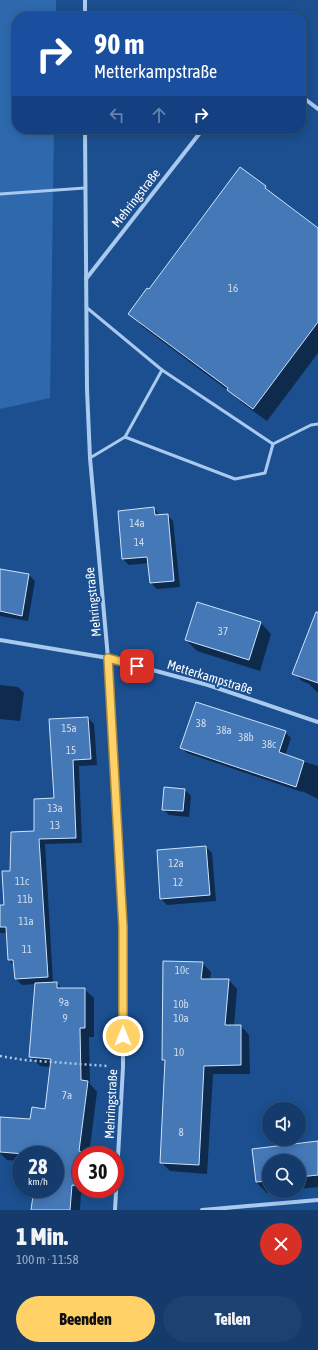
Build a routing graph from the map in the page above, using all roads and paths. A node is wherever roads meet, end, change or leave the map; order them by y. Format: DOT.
graph roads {
  1 [pos="85,0"];
  2 [pos="85,12"];
  3 [pos="306,100"];
  4 [pos="318,109"];
  5 [pos="85,134"];
  6 [pos="199,134"];
  7 [pos="85,188"];
  8 [pos="0,194"];
  9 [pos="86,280"];
  10 [pos="86,307"];
  11 [pos="162,370"];
  12 [pos="318,424"];
  13 [pos="125,437"];
  14 [pos="273,444"];
  15 [pos="90,458"];
  16 [pos="0,640"];
  17 [pos="108,658"];
  18 [pos="318,722"];
  19 [pos="0,1056"];
  20 [pos="123,1067"];
  21 [pos="318,1200"];
  22 [pos="115,1210"];
  23 [pos="202,1210"];
  1 -- 2 [label="street"];
  3 -- 4 [label="street"];
  5 -- 7 [label="street, Mehringstraße"];
  6 -- 9 [label="street, Mehringstraße"];
  7 -- 8 [label="lane"];
  7 -- 9 [label="street, Mehringstraße"];
  9 -- 10 [label="street, Mehringstraße"];
  10 -- 11 [label="lane"];
  10 -- 15 [label="street, Mehringstraße"];
  11 -- 13 [label="lane"];
  11 -- 14 [label="lane"];
  12 -- 14 [label="lane"];
  13 -- 14 [label="lane"];
  13 -- 15 [label="lane"];
  15 -- 17 [label="street, Mehringstraße"];
  16 -- 17 [label="street, Metterkampstraße"];
  17 -- 18 [label="street, Metterkampstraße"];
  17 -- 20 [label="street, Mehringstraße"];
  19 -- 20 [label="path"];
  20 -- 22 [label="street, Mehringstraße"];
  21 -- 23 [label="street"];
}
